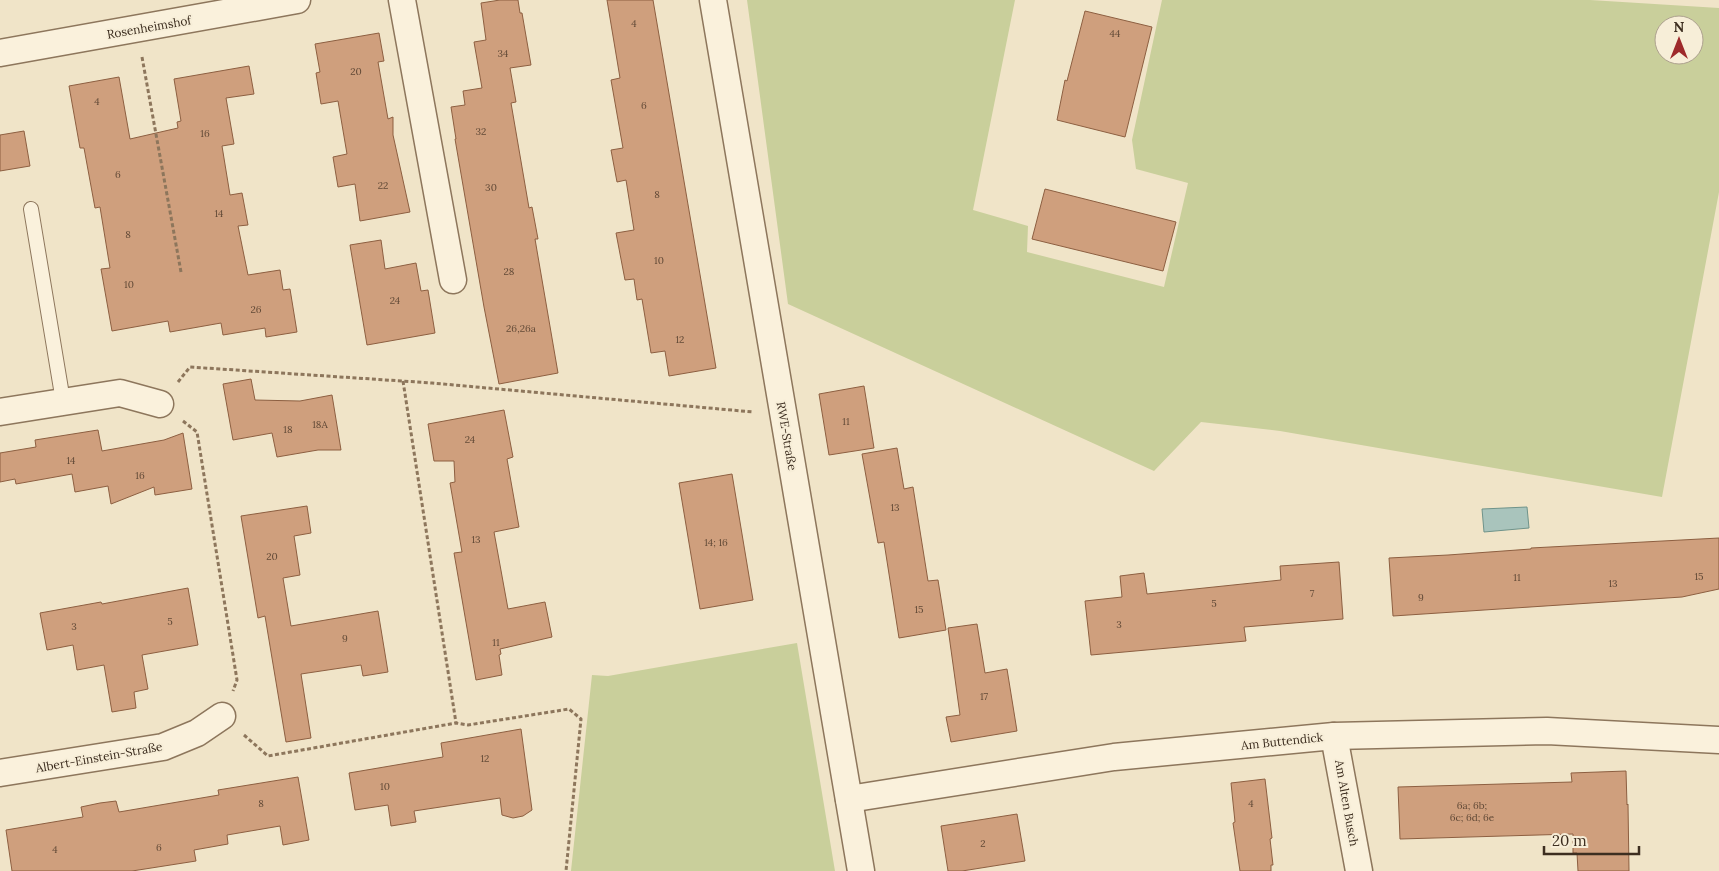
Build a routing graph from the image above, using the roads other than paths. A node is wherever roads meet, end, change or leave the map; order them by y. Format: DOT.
graph roads {
  1 [pos="297,0"];
  2 [pos="402,0"];
  3 [pos="713,0"];
  4 [pos="0,53"];
  5 [pos="31,209"];
  6 [pos="453,280"];
  7 [pos="63,402"];
  8 [pos="160,404"];
  9 [pos="0,412"];
  10 [pos="222,716"];
  11 [pos="1334,736"];
  12 [pos="1719,740"];
  13 [pos="0,774"];
  14 [pos="849,799"];
  15 [pos="861,871"];
  16 [pos="1359,871"];
  1 -- 4 [label="street, Rosenheimshof"];
  2 -- 6 [label="street"];
  3 -- 14 [label="street, RWE-Straße"];
  5 -- 7 [label="lane"];
  7 -- 8 [label="street"];
  7 -- 9 [label="street"];
  10 -- 13 [label="street, Albert-Einstein-Straße"];
  11 -- 12 [label="street, Am Buttendick"];
  11 -- 14 [label="street, Am Buttendick"];
  11 -- 16 [label="street, Am Alten Busch"];
  14 -- 15 [label="street, RWE-Straße"];
}
